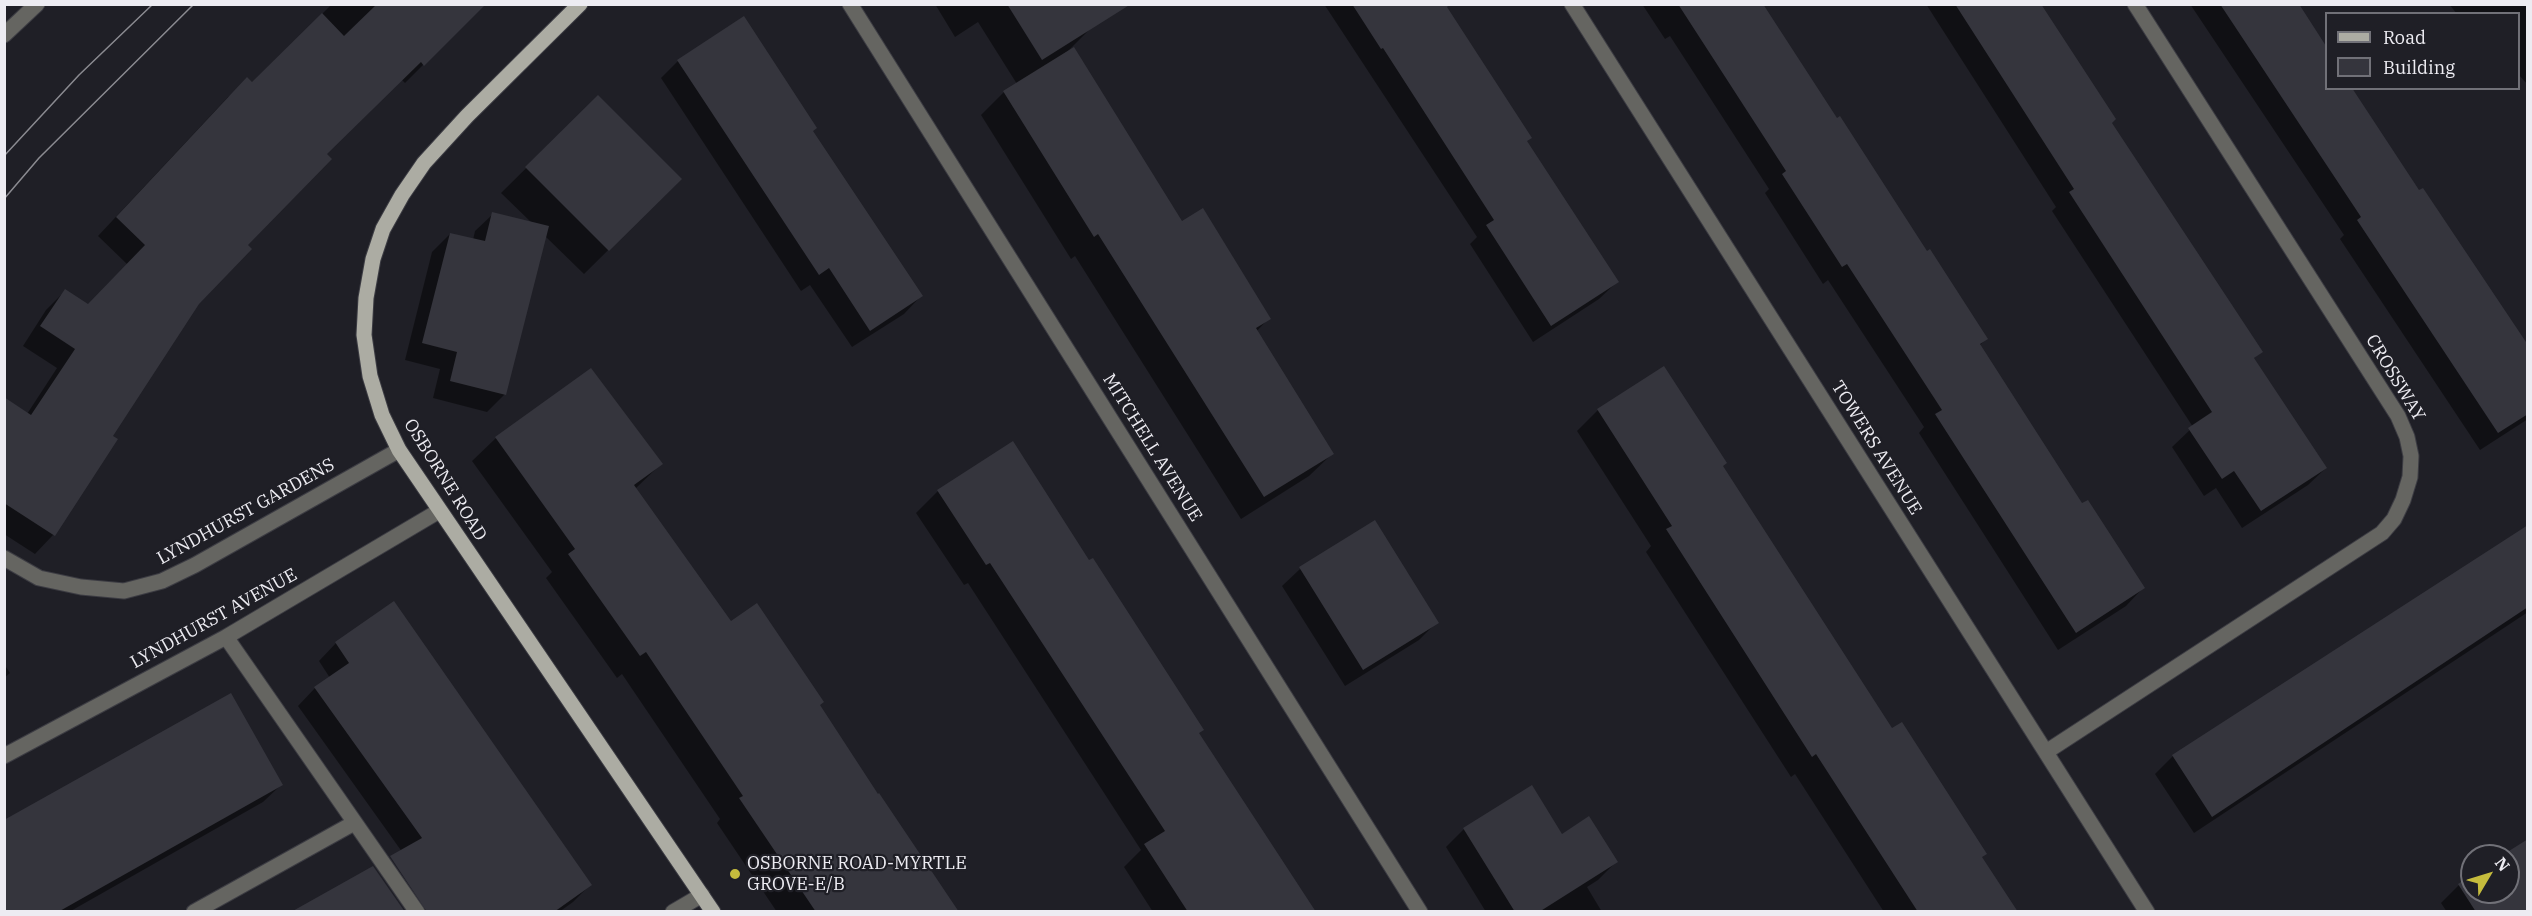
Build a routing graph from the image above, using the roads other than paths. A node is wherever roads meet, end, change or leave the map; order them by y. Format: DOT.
graph roads {
  1 [pos="37,4"];
  2 [pos="580,4"];
  3 [pos="850,4"];
  4 [pos="1572,4"];
  5 [pos="2135,4"];
  6 [pos="4,35"];
  7 [pos="399,450"];
  8 [pos="439,511"];
  9 [pos="4,558"];
  10 [pos="226,637"];
  11 [pos="2046,752"];
  12 [pos="4,756"];
  13 [pos="354,823"];
  14 [pos="702,895"];
  15 [pos="194,912"];
  16 [pos="417,912"];
  17 [pos="673,912"];
  18 [pos="713,912"];
  19 [pos="1420,912"];
  20 [pos="2147,912"];
  1 -- 6 [label="street"];
  2 -- 7 [label="main road, OSBORNE ROAD"];
  3 -- 19 [label="street, MITCHELL AVENUE"];
  4 -- 11 [label="street, TOWERS AVENUE"];
  5 -- 11 [label="street, CROSSWAY"];
  7 -- 8 [label="main road, OSBORNE ROAD"];
  7 -- 9 [label="street, LYNDHURST GARDENS"];
  8 -- 10 [label="street, LYNDHURST AVENUE"];
  8 -- 14 [label="main road, OSBORNE ROAD"];
  10 -- 12 [label="street, LYNDHURST AVENUE"];
  10 -- 13 [label="street"];
  11 -- 20 [label="street, TOWERS AVENUE"];
  13 -- 15 [label="street"];
  13 -- 16 [label="street"];
  14 -- 17 [label="street"];
  14 -- 18 [label="main road, OSBORNE ROAD"];
}
